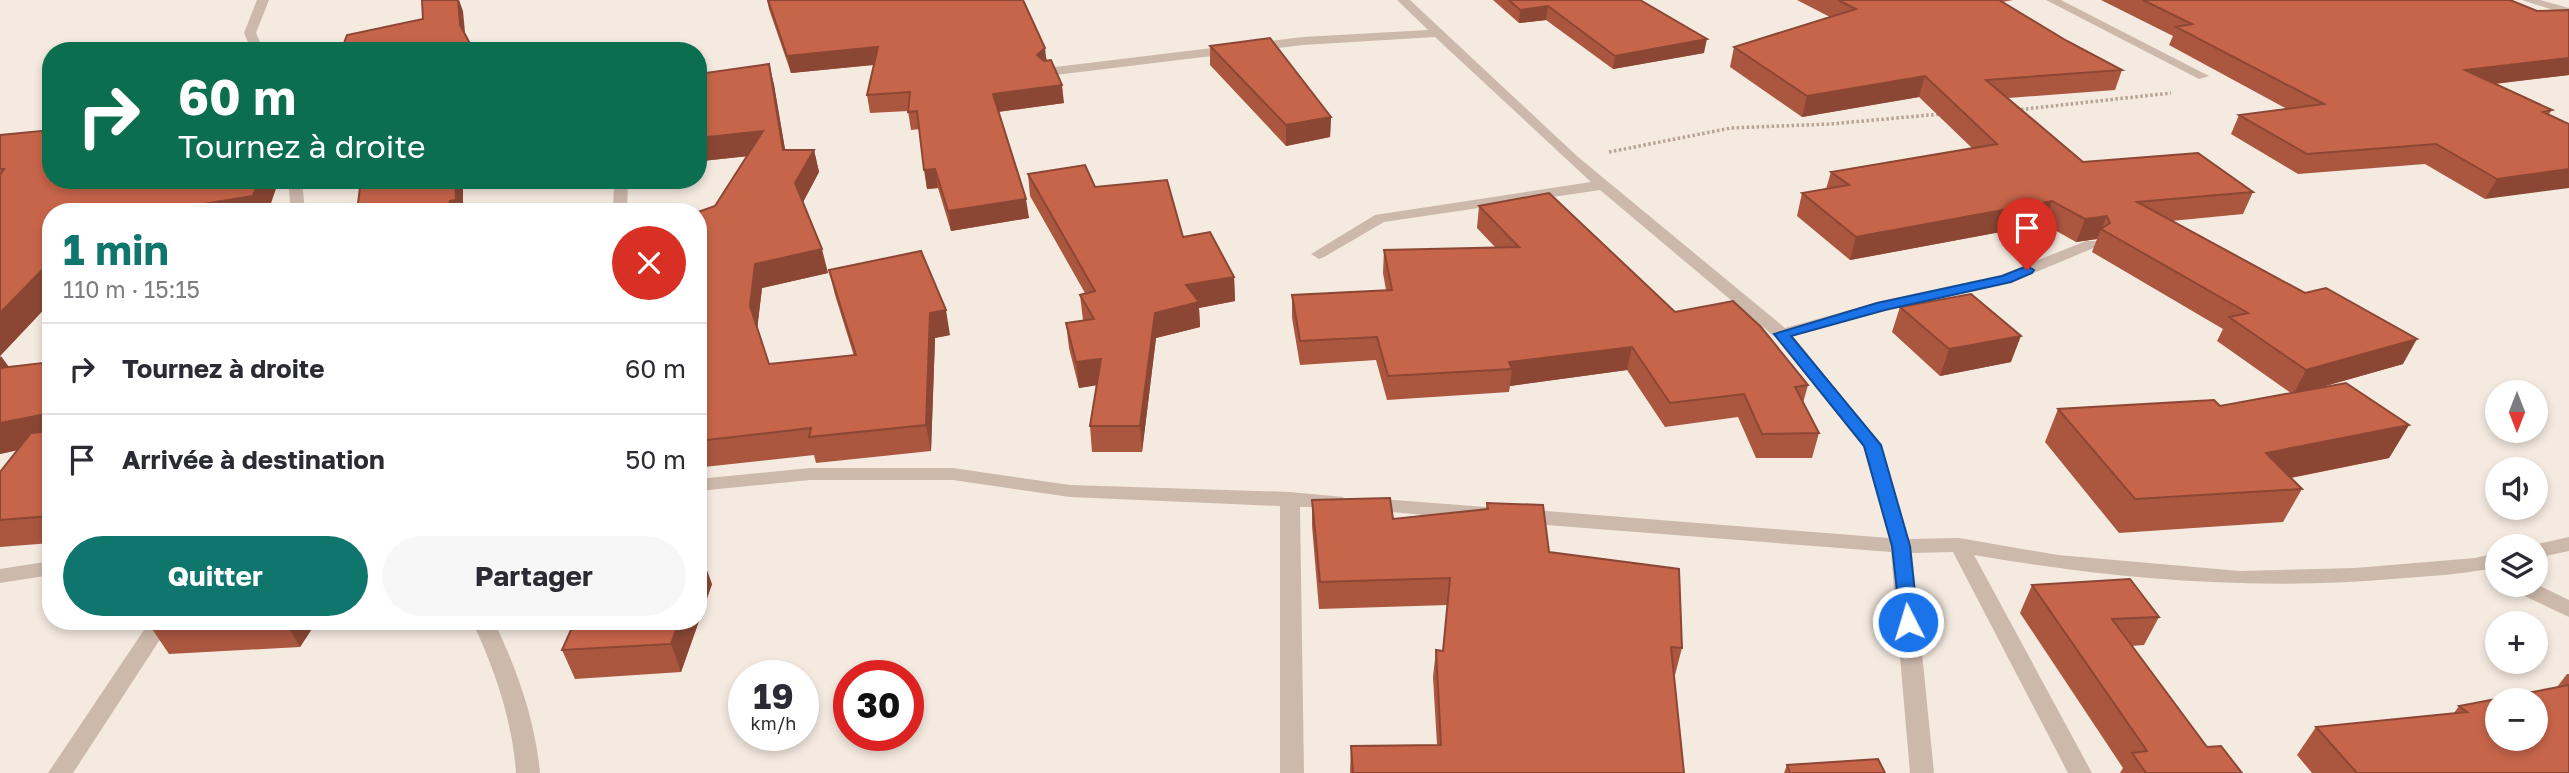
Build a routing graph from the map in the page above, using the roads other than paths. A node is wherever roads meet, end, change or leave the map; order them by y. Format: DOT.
graph roads {
  1 [pos="263,0"];
  2 [pos="1403,0"];
  3 [pos="2052,0"];
  4 [pos="2528,0"];
  5 [pos="2569,12"];
  6 [pos="1435,33"];
  7 [pos="254,42"];
  8 [pos="1047,72"];
  9 [pos="2203,76"];
  10 [pos="1602,185"];
  11 [pos="2091,244"];
  12 [pos="1319,254"];
  13 [pos="1782,334"];
  14 [pos="707,484"];
  15 [pos="1290,498"];
  16 [pos="2569,544"];
  17 [pos="1959,545"];
  18 [pos="1901,546"];
  19 [pos="2548,548"];
  20 [pos="2485,563"];
  21 [pos="2475,565"];
  22 [pos="42,569"];
  23 [pos="2485,570"];
  24 [pos="0,576"];
  25 [pos="2545,597"];
  26 [pos="2569,609"];
  27 [pos="155,630"];
  28 [pos="487,630"];
  29 [pos="60,773"];
  30 [pos="528,773"];
  31 [pos="1292,773"];
  32 [pos="1922,773"];
  33 [pos="2080,773"];
  1 -- 7 [label="street"];
  2 -- 6 [label="street"];
  3 -- 9 [label="street"];
  4 -- 5 [label="street"];
  6 -- 8 [label="street"];
  6 -- 10 [label="street"];
  10 -- 12 [label="street"];
  10 -- 13 [label="street"];
  11 -- 13 [label="street"];
  13 -- 18 [label="street"];
  14 -- 15 [label="street"];
  15 -- 18 [label="street"];
  15 -- 31 [label="street"];
  16 -- 19 [label="street"];
  17 -- 18 [label="street"];
  17 -- 21 [label="street"];
  17 -- 33 [label="street"];
  18 -- 32 [label="street"];
  20 -- 21 [label="street"];
  21 -- 23 [label="street"];
  22 -- 24 [label="street"];
  25 -- 26 [label="street"];
  27 -- 29 [label="street"];
  28 -- 30 [label="street"];
}
